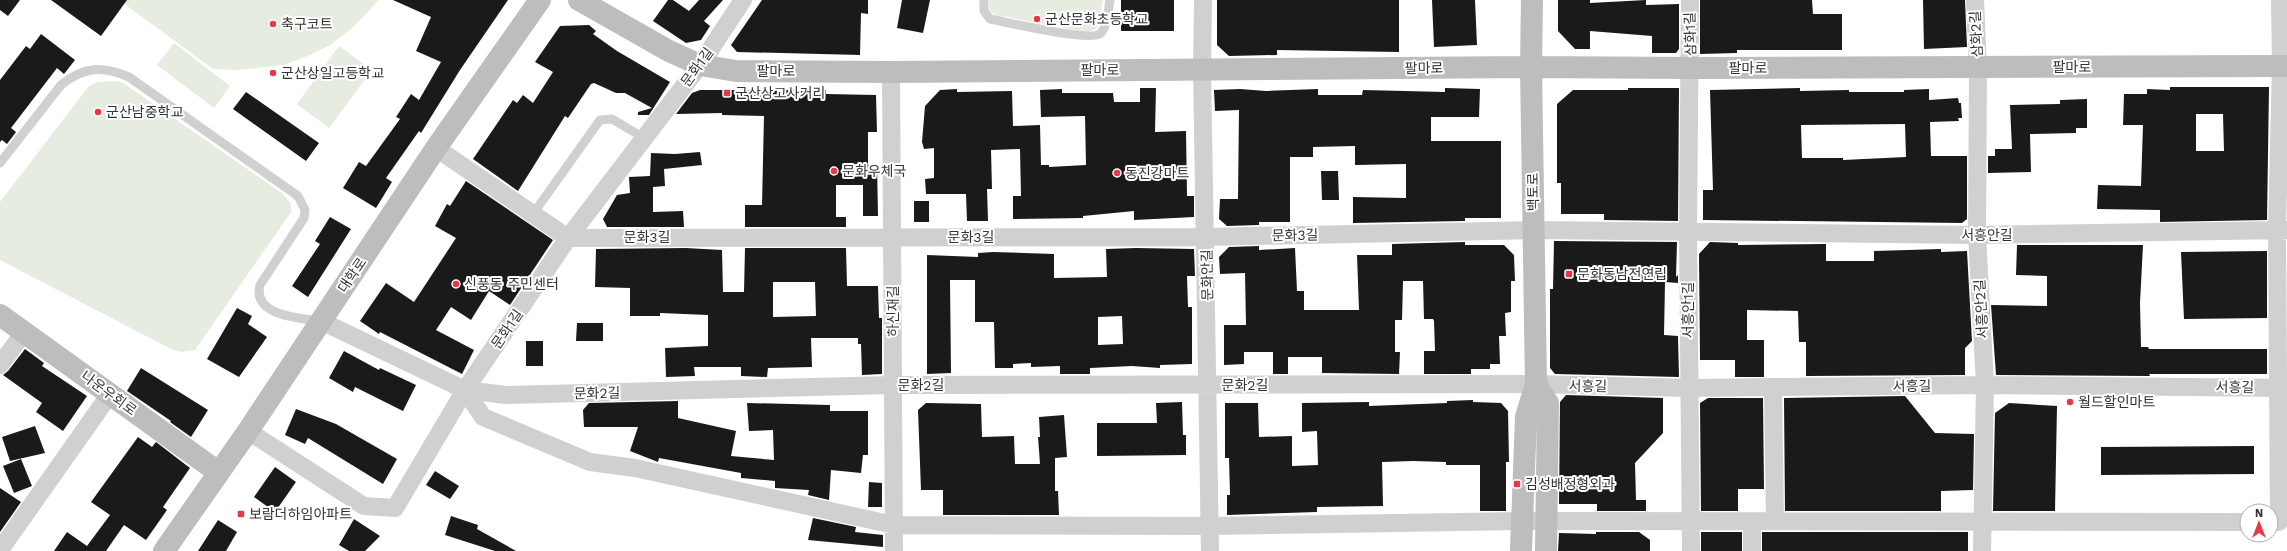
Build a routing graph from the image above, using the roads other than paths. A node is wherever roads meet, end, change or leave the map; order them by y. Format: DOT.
graph roads {
  1 [pos="540,0"];
  2 [pos="579,0"];
  3 [pos="743,0"];
  4 [pos="984,0"];
  5 [pos="1110,0"];
  6 [pos="1203,0"];
  7 [pos="1532,0"];
  8 [pos="1690,0"];
  9 [pos="1975,0"];
  10 [pos="2280,0"];
  11 [pos="700,65"];
  12 [pos="2284,66"];
  13 [pos="1531,67"];
  14 [pos="1691,68"];
  15 [pos="1978,68"];
  16 [pos="1202,70"];
  17 [pos="891,72"];
  18 [pos="644,138"];
  19 [pos="436,148"];
  20 [pos="0,163"];
  21 [pos="533,214"];
  22 [pos="1533,230"];
  23 [pos="2282,230"];
  24 [pos="1688,233"];
  25 [pos="1977,235"];
  26 [pos="893,236"];
  27 [pos="1206,237"];
  28 [pos="568,238"];
  29 [pos="0,315"];
  30 [pos="321,321"];
  31 [pos="24,331"];
  32 [pos="0,364"];
  33 [pos="1536,384"];
  34 [pos="892,385"];
  35 [pos="1208,385"];
  36 [pos="1985,385"];
  37 [pos="1773,387"];
  38 [pos="1689,388"];
  39 [pos="2282,388"];
  40 [pos="465,390"];
  41 [pos="110,394"];
  42 [pos="248,431"];
  43 [pos="218,472"];
  44 [pos="1522,521"];
  45 [pos="1691,521"];
  46 [pos="1752,521"];
  47 [pos="1775,521"];
  48 [pos="1547,522"];
  49 [pos="1983,522"];
  50 [pos="2239,522"];
  51 [pos="2279,522"];
  52 [pos="894,525"];
  53 [pos="1210,526"];
  54 [pos="0,550"];
  55 [pos="164,551"];
  56 [pos="894,551"];
  57 [pos="1210,551"];
  58 [pos="1521,551"];
  59 [pos="1546,551"];
  60 [pos="1691,551"];
  61 [pos="1752,551"];
  62 [pos="1982,551"];
  1 -- 19 [label="street, 대학로"];
  2 -- 11 [label="street, 팔마로"];
  3 -- 11 [label="street, 문화1길"];
  4 -- 5 [label="lane"];
  6 -- 16 [label="street, 문화안길"];
  7 -- 13 [label="street, 백토로"];
  8 -- 14 [label="street, 삼화1길"];
  9 -- 15 [label="street, 삼화2길"];
  10 -- 12 [label="street"];
  11 -- 17 [label="street, 팔마로"];
  11 -- 18 [label="street, 문화1길"];
  12 -- 15 [label="street, 팔마로"];
  12 -- 23 [label="street"];
  13 -- 14 [label="street, 팔마로"];
  13 -- 16 [label="street, 팔마로"];
  13 -- 22 [label="street, 백토로"];
  14 -- 15 [label="street, 팔마로"];
  14 -- 24 [label="street, 서흥안1길"];
  15 -- 25 [label="street, 서흥안2길"];
  16 -- 17 [label="street, 팔마로"];
  16 -- 27 [label="street, 문화안길"];
  17 -- 26 [label="street, 하신재길"];
  18 -- 21 [label="lane"];
  18 -- 28 [label="street, 문화1길"];
  19 -- 21 [label="street"];
  19 -- 30 [label="street, 대학로"];
  20 -- 30 [label="lane"];
  21 -- 28 [label="street"];
  22 -- 24 [label="street, 문화3길"];
  22 -- 27 [label="street, 문화3길"];
  22 -- 33 [label="street, 백토로"];
  23 -- 25 [label="street, 서흥안길"];
  23 -- 39 [label="street"];
  24 -- 25 [label="street, 서흥안길"];
  24 -- 38 [label="street, 서흥안1길"];
  25 -- 36 [label="street, 서흥안2길"];
  26 -- 27 [label="street, 문화3길"];
  26 -- 28 [label="street, 문화3길"];
  26 -- 34 [label="street, 하신재길"];
  27 -- 35 [label="street, 문화안길"];
  28 -- 40 [label="street, 문화1길"];
  29 -- 31 [label="street, 나운우회로"];
  30 -- 40 [label="street, 문화2길"];
  30 -- 42 [label="street, 대학로"];
  31 -- 32 [label="street"];
  31 -- 41 [label="street, 나운우회로"];
  33 -- 35 [label="street, 문화2길"];
  33 -- 38 [label="street, 서흥길"];
  33 -- 44 [label="street, 백토로"];
  33 -- 48 [label="street"];
  34 -- 35 [label="street, 문화2길"];
  34 -- 40 [label="street, 문화2길"];
  34 -- 52 [label="street, 하신재길"];
  35 -- 53 [label="street, 문화안길"];
  36 -- 37 [label="street, 서흥길"];
  36 -- 39 [label="street, 서흥길"];
  36 -- 49 [label="street, 서흥안2길"];
  37 -- 38 [label="street, 서흥길"];
  37 -- 47 [label="street"];
  38 -- 45 [label="street, 서흥안1길"];
  39 -- 51 [label="street"];
  40 -- 42 [label="street, 문화1길"];
  40 -- 52 [label="street"];
  41 -- 43 [label="street, 나운우회로"];
  41 -- 54 [label="street"];
  42 -- 43 [label="street, 대학로"];
  43 -- 55 [label="street, 대학로"];
  44 -- 48 [label="street"];
  44 -- 53 [label="street"];
  44 -- 58 [label="street, 백토로"];
  45 -- 46 [label="street"];
  45 -- 48 [label="street"];
  45 -- 60 [label="street, 서흥안1길"];
  46 -- 47 [label="street"];
  46 -- 61 [label="street"];
  47 -- 49 [label="street"];
  48 -- 59 [label="street"];
  49 -- 50 [label="street"];
  49 -- 62 [label="street, 서흥안2길"];
  52 -- 53 [label="street"];
  52 -- 56 [label="street, 하신재길"];
  53 -- 57 [label="street, 문화안길"];
}
